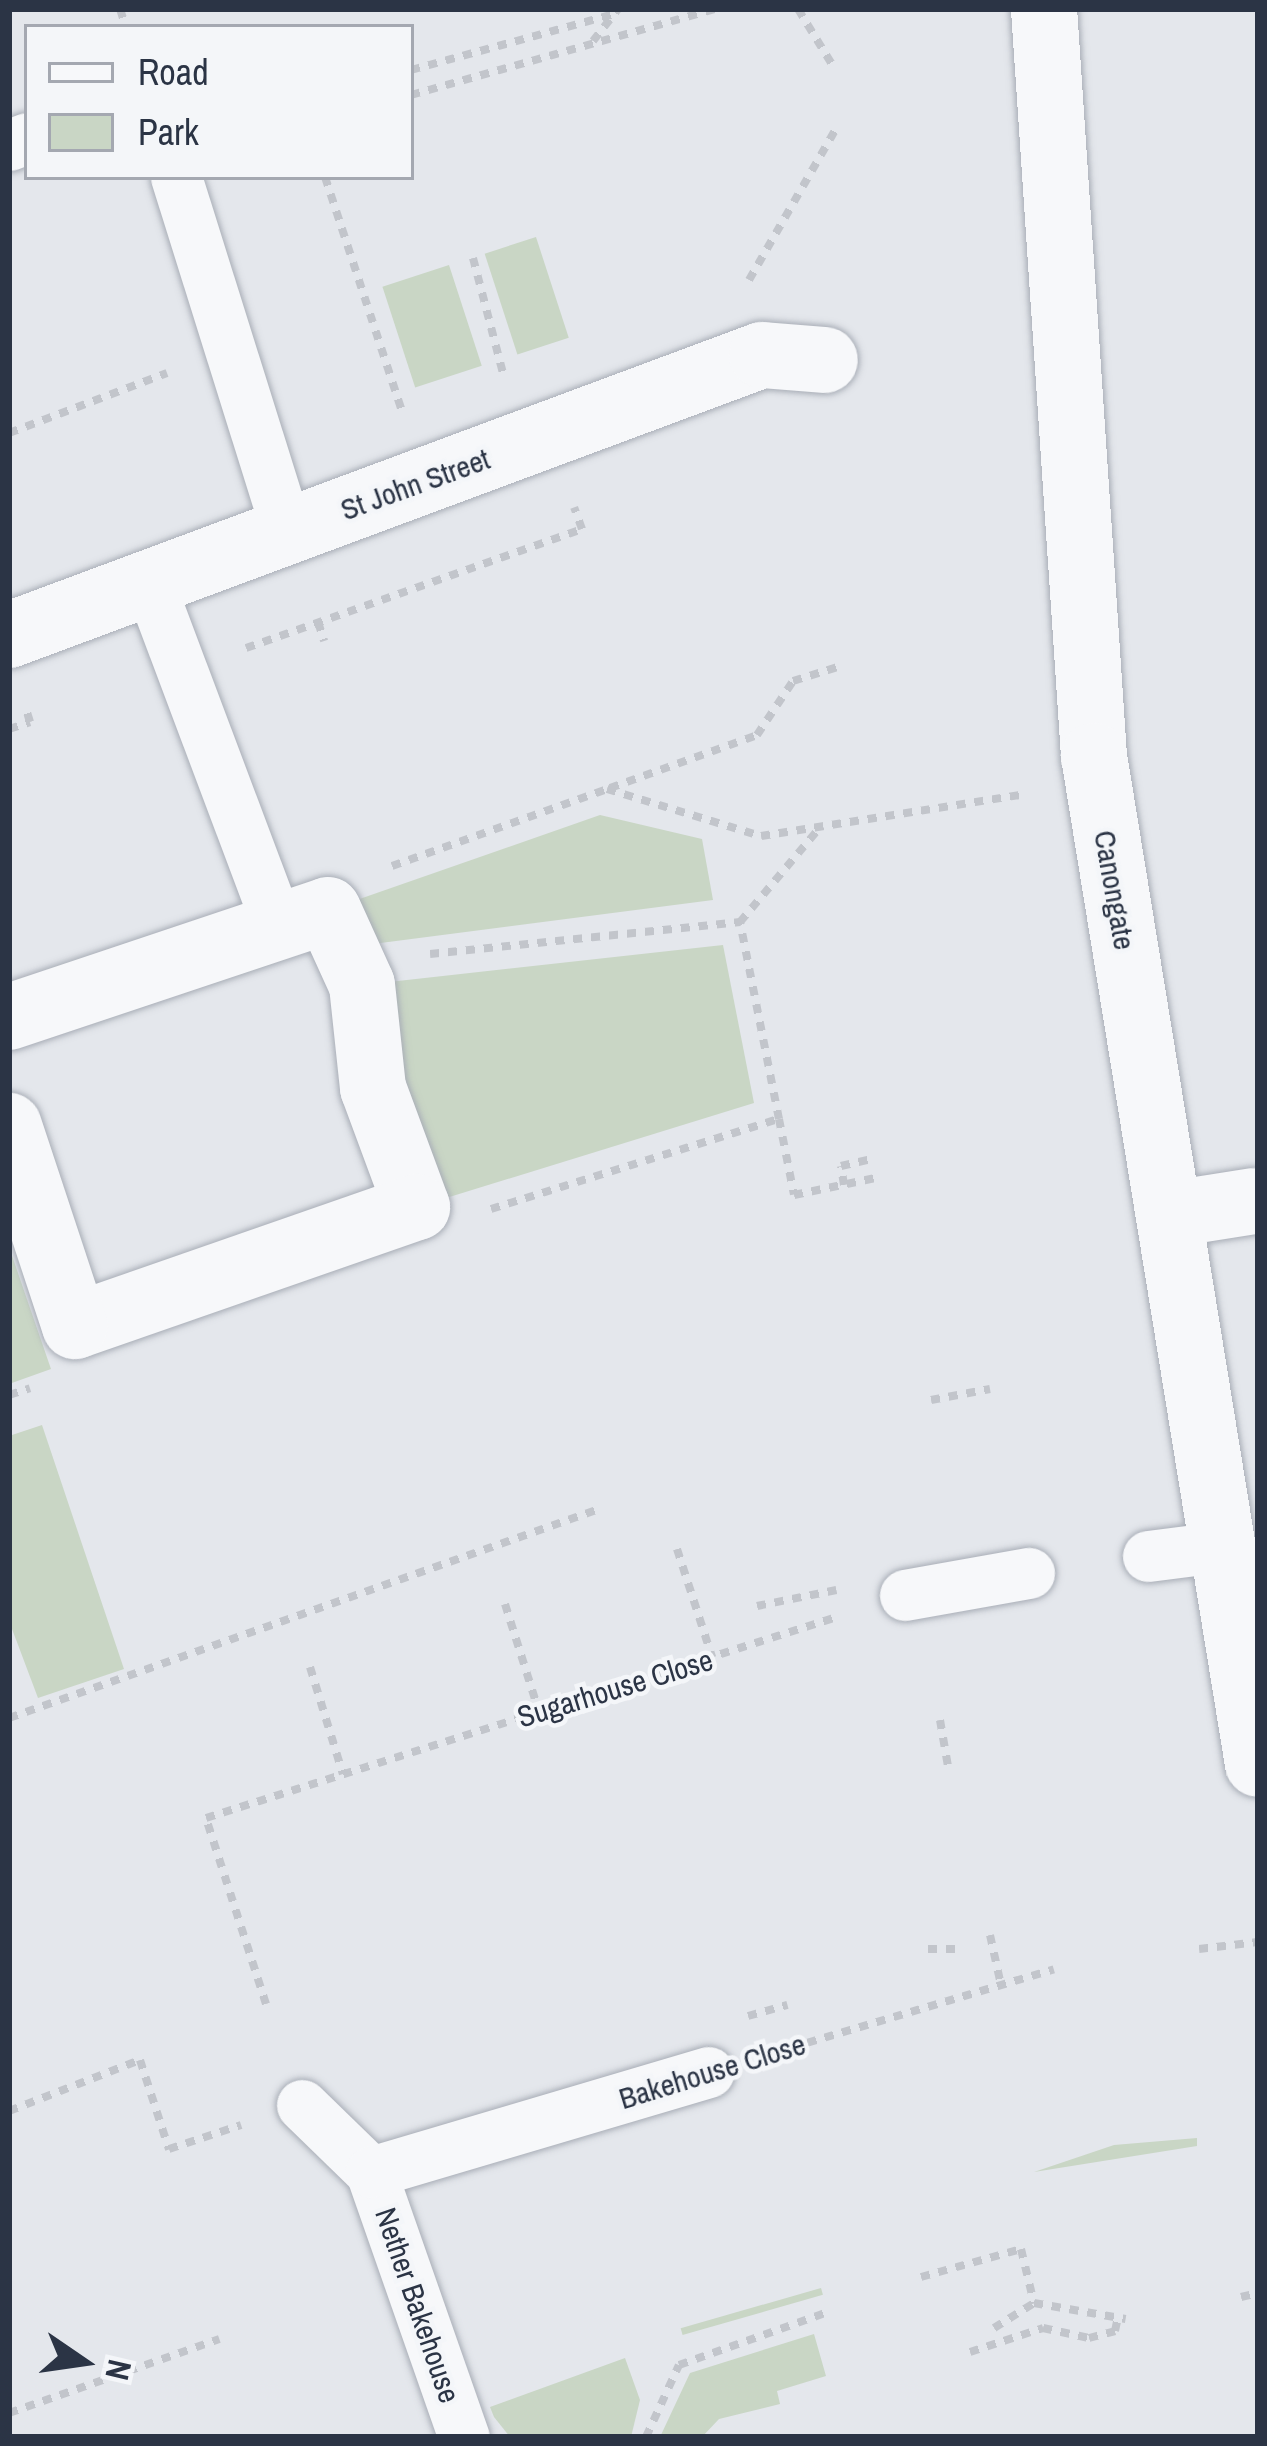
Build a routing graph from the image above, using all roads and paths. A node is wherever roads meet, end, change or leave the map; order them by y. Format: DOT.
graph roads {
  1 [pos="715,9"];
  2 [pos="798,9"];
  3 [pos="1044,9"];
  4 [pos="616,12"];
  5 [pos="589,45"];
  6 [pos="832,66"];
  7 [pos="414,69"];
  8 [pos="414,94"];
  9 [pos="837,127"];
  10 [pos="177,180"];
  11 [pos="327,180"];
  12 [pos="472,258"];
  13 [pos="230,349"];
  14 [pos="793,357"];
  15 [pos="9,434"];
  16 [pos="537,438"];
  17 [pos="425,480"];
  18 [pos="287,532"];
  19 [pos="149,583"];
  20 [pos="9,635"];
  21 [pos="324,641"];
  22 [pos="844,665"];
  23 [pos="1098,784"];
  24 [pos="607,789"];
  25 [pos="383,869"];
  26 [pos="740,922"];
  27 [pos="279,929"];
  28 [pos="9,1017"];
  29 [pos="779,1119"];
  30 [pos="9,1126"];
  31 [pos="872,1159"];
  32 [pos="880,1178"];
  33 [pos="844,1185"];
  34 [pos="1254,1201"];
  35 [pos="486,1211"];
  36 [pos="1172,1214"];
  37 [pos="990,1389"];
  38 [pos="931,1400"];
  39 [pos="596,1510"];
  40 [pos="677,1549"];
  41 [pos="1148,1556"];
  42 [pos="1238,1569"];
  43 [pos="1029,1573"];
  44 [pos="880,1591"];
  45 [pos="505,1604"];
  46 [pos="757,1606"];
  47 [pos="712,1657"];
  48 [pos="310,1667"];
  49 [pos="539,1712"];
  50 [pos="9,1718"];
  51 [pos="940,1720"];
  52 [pos="1258,1764"];
  53 [pos="949,1772"];
  54 [pos="344,1774"];
  55 [pos="990,1935"];
  56 [pos="1258,1942"];
  57 [pos="928,1949"];
  58 [pos="961,1949"];
  59 [pos="1199,1949"];
  60 [pos="1054,1969"];
  61 [pos="1001,1985"];
  62 [pos="266,2004"];
  63 [pos="787,2005"];
  64 [pos="750,2016"];
  65 [pos="708,2072"];
  66 [pos="302,2105"];
  67 [pos="9,2111"];
  68 [pos="170,2149"];
  69 [pos="371,2172"];
  70 [pos="921,2277"];
  71 [pos="1258,2293"];
  72 [pos="1241,2296"];
  73 [pos="1034,2303"];
  74 [pos="828,2312"];
  75 [pos="994,2328"];
  76 [pos="219,2339"];
  77 [pos="970,2351"];
  78 [pos="9,2413"];
  79 [pos="464,2437"];
  80 [pos="646,2437"];
  1 -- 5 [label="path"];
  2 -- 6 [label="path"];
  3 -- 23 [label="street, Canongate"];
  4 -- 5 [label="path"];
  4 -- 7 [label="path"];
  5 -- 8 [label="path"];
  9 -- 14 [label="path"];
  10 -- 13 [label="lane"];
  11 -- 17 [label="path"];
  12 -- 16 [label="path"];
  13 -- 15 [label="path"];
  13 -- 18 [label="lane"];
  14 -- 16 [label="street, St John Street"];
  16 -- 17 [label="street, St John Street"];
  16 -- 21 [label="path"];
  17 -- 18 [label="street, St John Street"];
  18 -- 19 [label="street, St John Street"];
  19 -- 20 [label="street, St John Street"];
  19 -- 27 [label="lane"];
  22 -- 24 [label="path"];
  23 -- 24 [label="path"];
  23 -- 36 [label="street, Canongate"];
  24 -- 25 [label="path"];
  26 -- 29 [label="path"];
  27 -- 28 [label="street"];
  27 -- 30 [label="street"];
  29 -- 33 [label="path"];
  29 -- 35 [label="path"];
  31 -- 33 [label="path"];
  32 -- 33 [label="path"];
  34 -- 36 [label="street"];
  36 -- 42 [label="street, Canongate"];
  37 -- 38 [label="path"];
  39 -- 50 [label="path"];
  40 -- 47 [label="path"];
  41 -- 42 [label="lane"];
  42 -- 52 [label="street, Canongate"];
  43 -- 44 [label="lane"];
  44 -- 46 [label="path"];
  44 -- 47 [label="path, Sugarhouse Close"];
  45 -- 49 [label="path"];
  47 -- 49 [label="path, Sugarhouse Close"];
  48 -- 54 [label="path"];
  49 -- 54 [label="path, Sugarhouse Close"];
  51 -- 53 [label="path"];
  54 -- 62 [label="path, Sugarhouse Close"];
  55 -- 61 [label="path"];
  56 -- 59 [label="path"];
  57 -- 58 [label="path"];
  60 -- 61 [label="path, Bakehouse Close"];
  61 -- 65 [label="path, Bakehouse Close"];
  63 -- 64 [label="path"];
  65 -- 69 [label="lane, Bakehouse Close"];
  66 -- 69 [label="lane"];
  67 -- 68 [label="path"];
  69 -- 79 [label="lane, Nether Bakehouse"];
  70 -- 73 [label="path"];
  71 -- 72 [label="path"];
  73 -- 75 [label="path"];
  73 -- 77 [label="path"];
  74 -- 80 [label="path"];
  76 -- 78 [label="path"];
}
